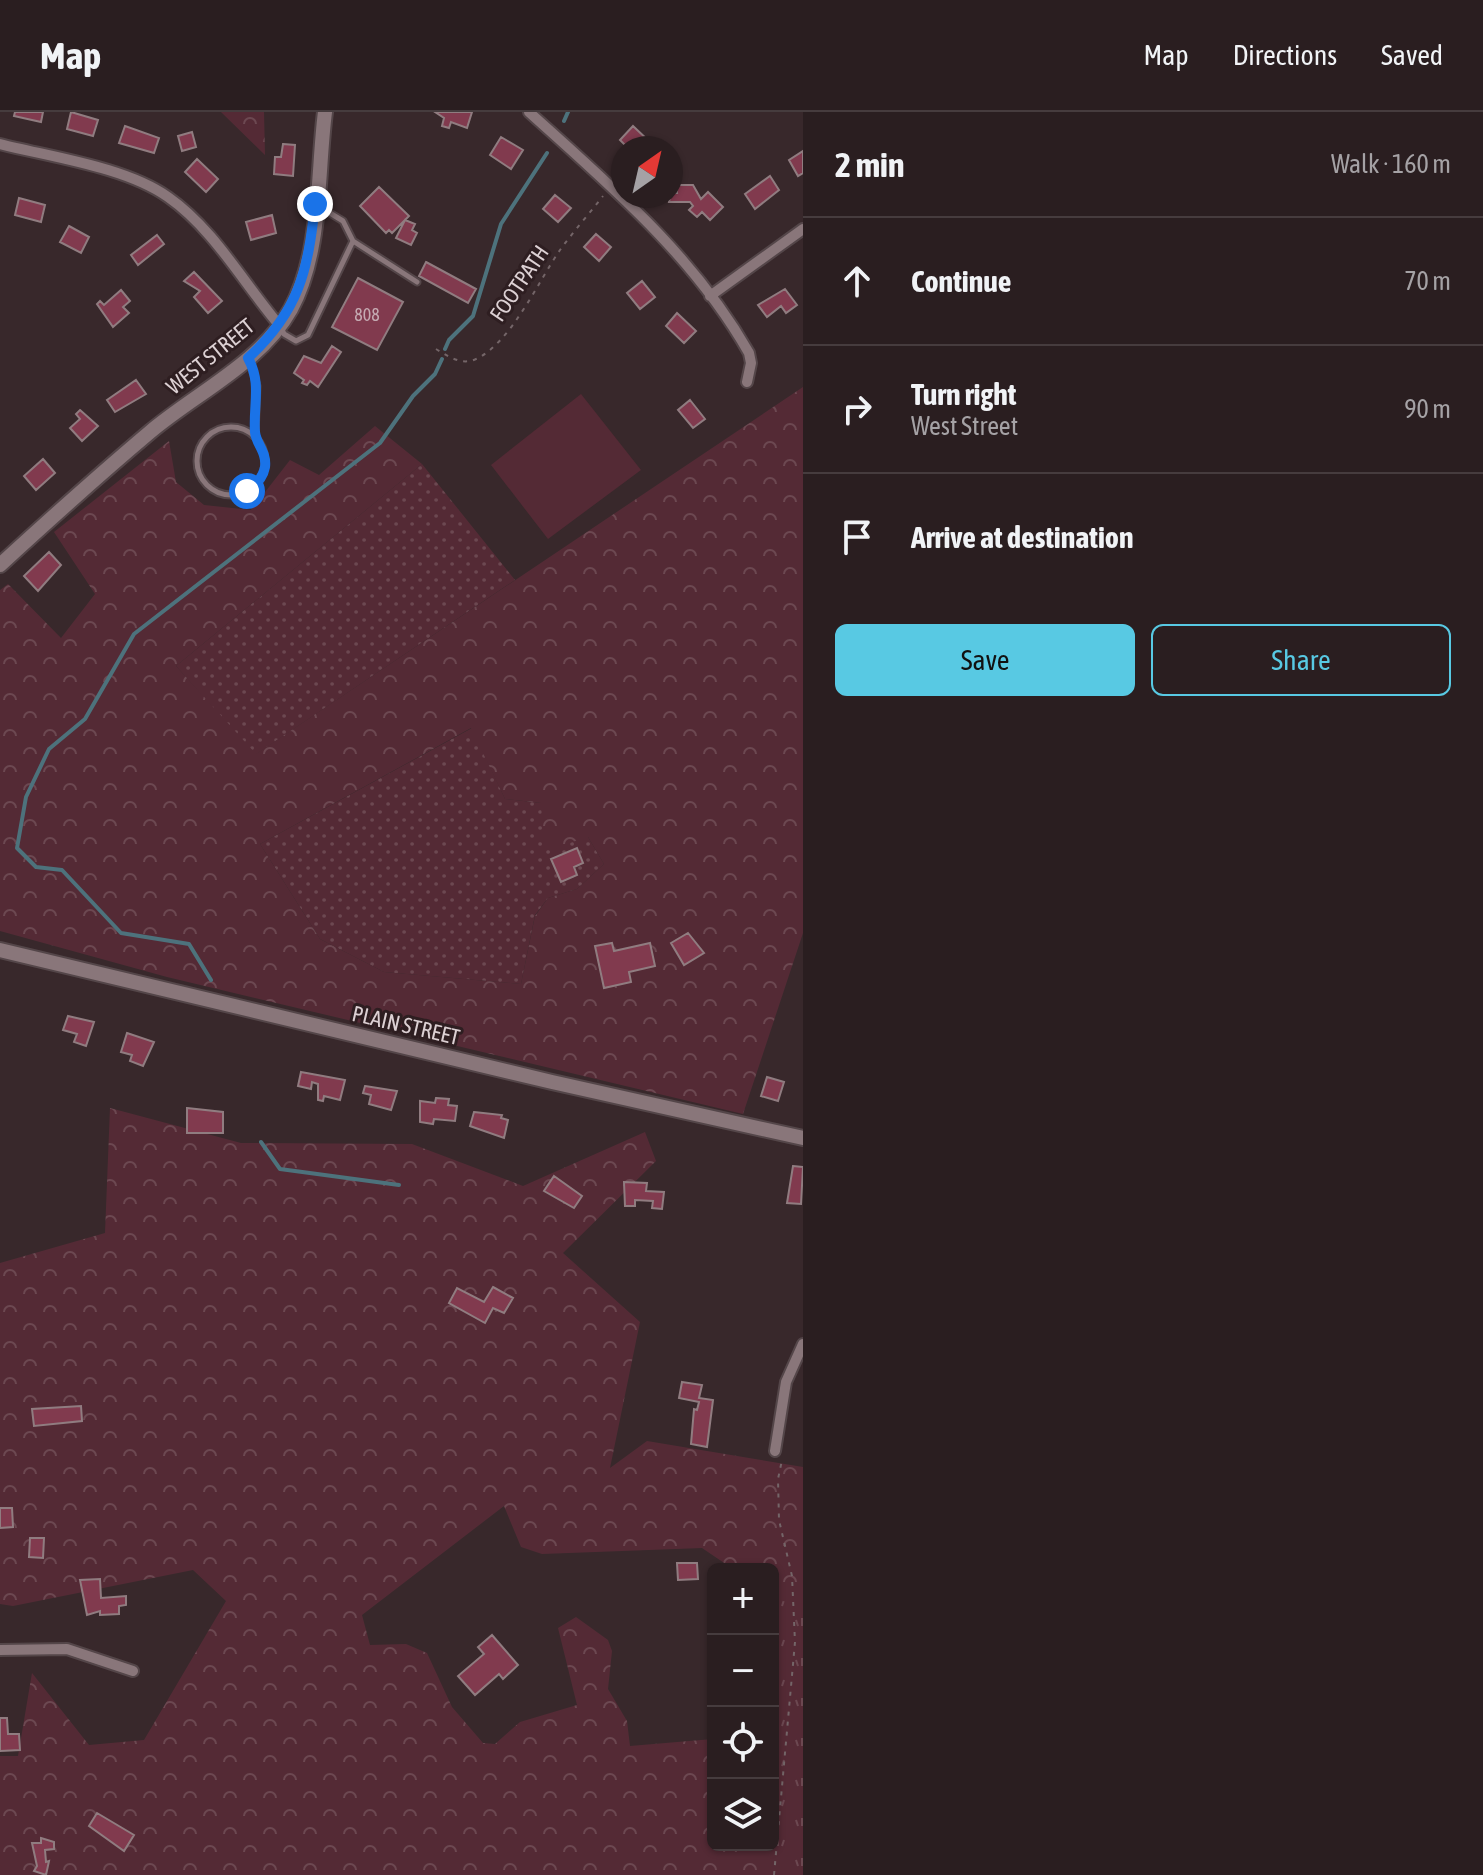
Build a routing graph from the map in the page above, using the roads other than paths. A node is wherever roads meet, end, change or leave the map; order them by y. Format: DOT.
graph roads {
  1 [pos="325,112"];
  2 [pos="529,112"];
  3 [pos="0,144"];
  4 [pos="315,204"];
  5 [pos="803,229"];
  6 [pos="353,241"];
  7 [pos="417,282"];
  8 [pos="710,296"];
  9 [pos="280,326"];
  10 [pos="248,358"];
  11 [pos="747,382"];
  12 [pos="255,435"];
  13 [pos="0,565"];
  14 [pos="0,950"];
  15 [pos="803,1138"];
  16 [pos="803,1344"];
  17 [pos="775,1451"];
  18 [pos="0,1650"];
  19 [pos="133,1671"];
  1 -- 4 [label="street, WEST STREET"];
  2 -- 8 [label="street"];
  3 -- 9 [label="street"];
  4 -- 6 [label="lane"];
  4 -- 9 [label="street, WEST STREET"];
  5 -- 8 [label="street"];
  6 -- 7 [label="lane"];
  6 -- 9 [label="lane"];
  8 -- 11 [label="street"];
  9 -- 10 [label="street, WEST STREET"];
  10 -- 12 [label="lane"];
  10 -- 13 [label="street, WEST STREET"];
  12 -- 12 [label="lane"];
  14 -- 15 [label="street, PLAIN STREET"];
  16 -- 17 [label="street"];
  18 -- 19 [label="street"];
}
